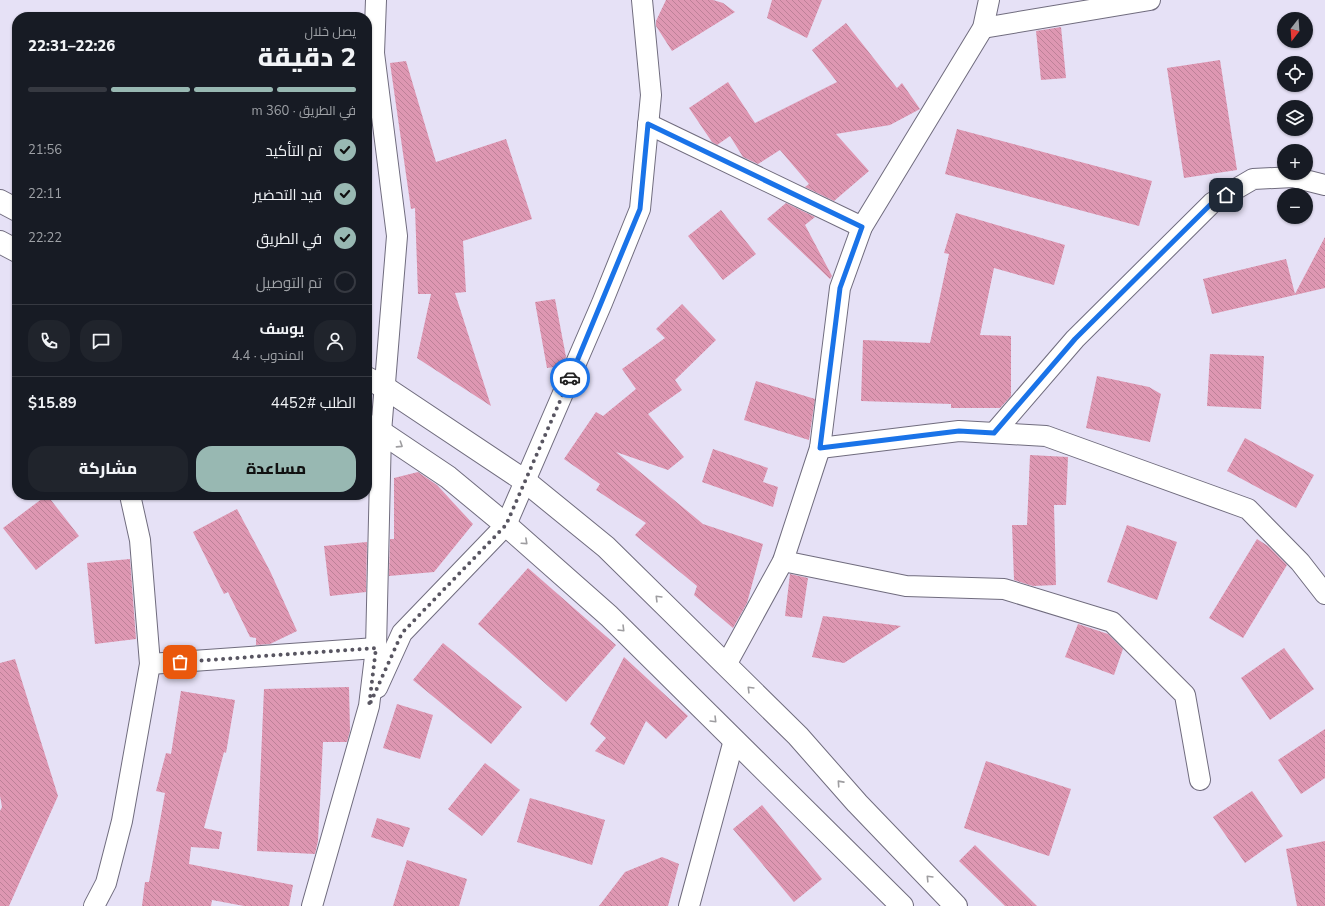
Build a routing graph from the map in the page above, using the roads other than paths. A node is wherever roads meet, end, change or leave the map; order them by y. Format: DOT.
graph roads {
  1 [pos="376,0"];
  2 [pos="642,0"];
  3 [pos="989,0"];
  4 [pos="1150,0"];
  5 [pos="983,28"];
  6 [pos="648,124"];
  7 [pos="1325,185"];
  8 [pos="0,201"];
  9 [pos="12,207"];
  10 [pos="862,227"];
  11 [pos="0,242"];
  12 [pos="12,248"];
  13 [pos="376,383"];
  14 [pos="374,429"];
  15 [pos="994,433"];
  16 [pos="820,448"];
  17 [pos="525,481"];
  18 [pos="131,500"];
  19 [pos="506,525"];
  20 [pos="783,561"];
  21 [pos="1325,594"];
  22 [pos="376,648"];
  23 [pos="150,664"];
  24 [pos="726,665"];
  25 [pos="369,706"];
  26 [pos="734,740"];
  27 [pos="1200,780"];
  28 [pos="94,906"];
  29 [pos="312,906"];
  30 [pos="689,906"];
  31 [pos="902,906"];
  32 [pos="956,906"];
  1 -- 13 [label="street"];
  2 -- 6 [label="street"];
  3 -- 5 [label="street"];
  4 -- 5 [label="street"];
  5 -- 10 [label="street"];
  6 -- 10 [label="street"];
  6 -- 17 [label="street"];
  7 -- 15 [label="street"];
  8 -- 9 [label="street"];
  10 -- 16 [label="street"];
  11 -- 12 [label="street"];
  13 -- 14 [label="street"];
  13 -- 17 [label="street"];
  14 -- 19 [label="street, one-way"];
  14 -- 22 [label="street"];
  15 -- 16 [label="street"];
  15 -- 21 [label="street"];
  16 -- 20 [label="street"];
  17 -- 19 [label="street"];
  24 -- 17 [label="street, one-way"];
  18 -- 23 [label="street"];
  19 -- 25 [label="street"];
  19 -- 26 [label="street, one-way"];
  20 -- 24 [label="street"];
  20 -- 27 [label="street"];
  22 -- 23 [label="street"];
  22 -- 25 [label="street"];
  23 -- 28 [label="street"];
  32 -- 24 [label="street, one-way"];
  25 -- 29 [label="street"];
  26 -- 30 [label="street"];
  26 -- 31 [label="street"];
}
